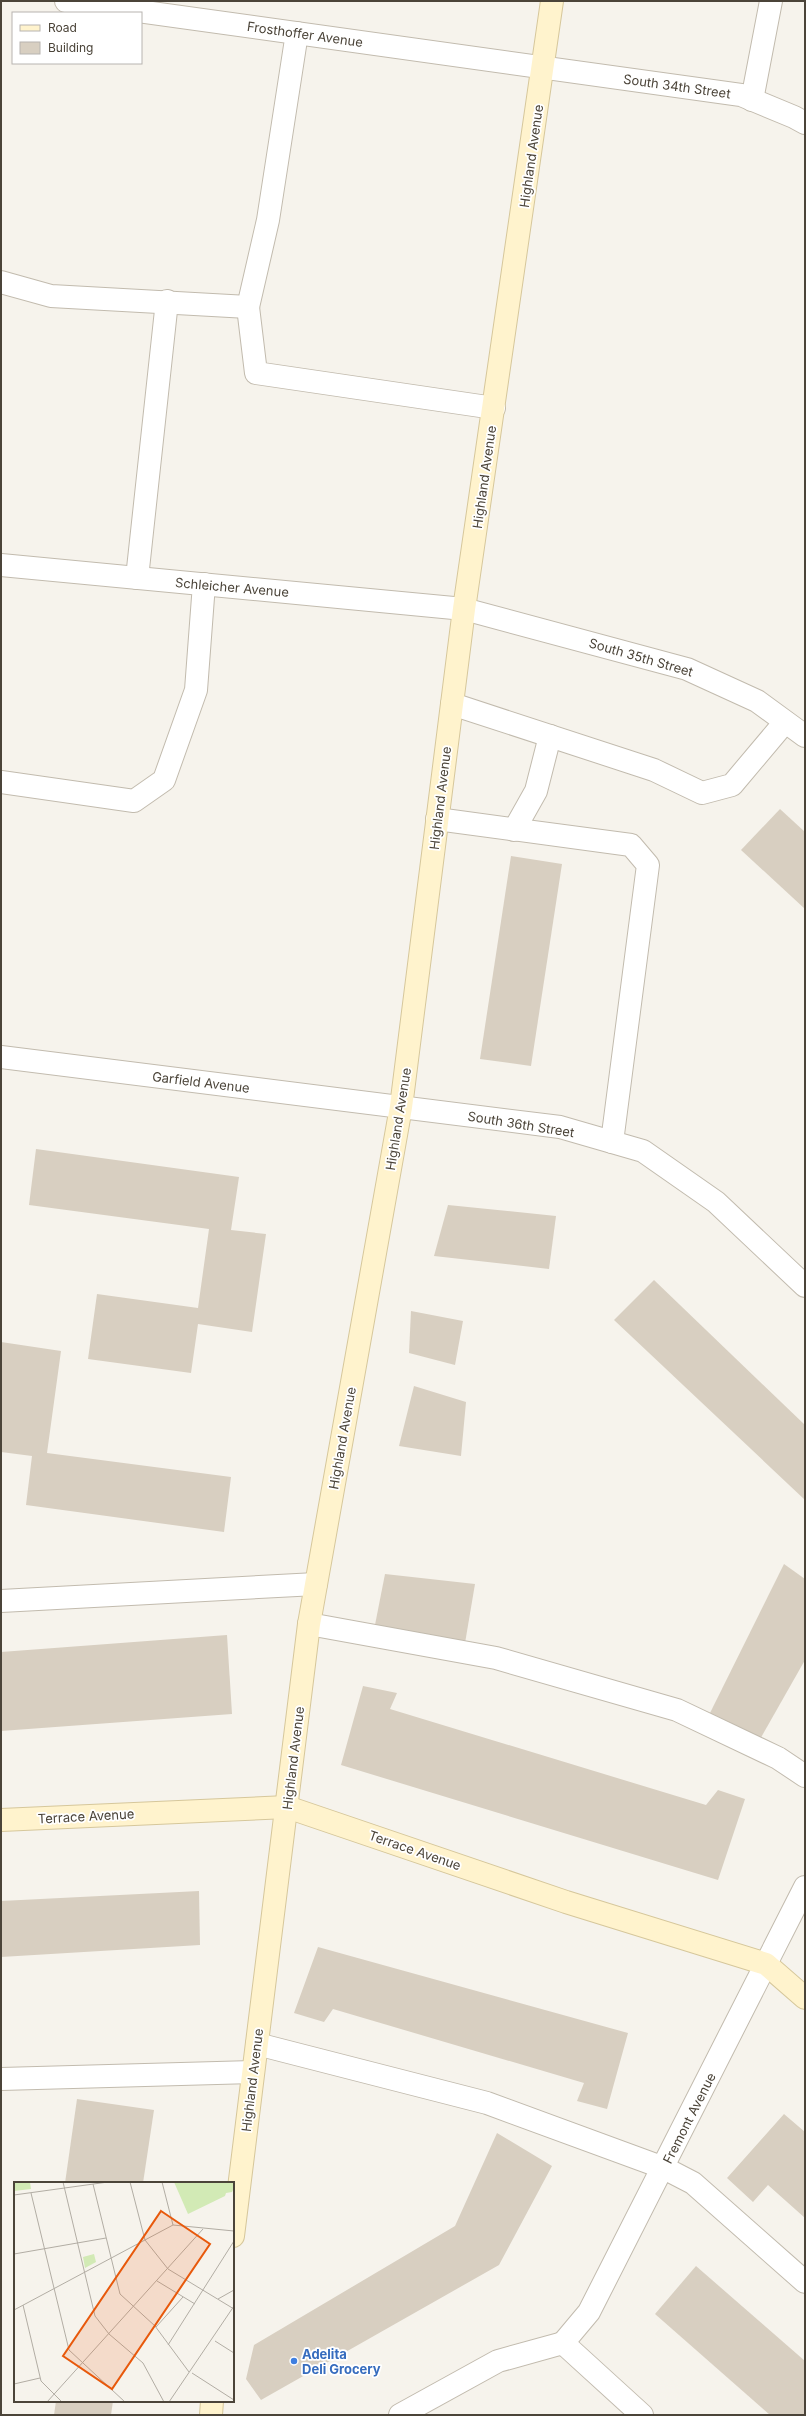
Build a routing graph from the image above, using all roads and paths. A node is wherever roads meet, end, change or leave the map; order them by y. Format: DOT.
graph roads {
  1 [pos="66,1"];
  2 [pos="552,1"];
  3 [pos="771,1"];
  4 [pos="297,33"];
  5 [pos="544,68"];
  6 [pos="752,100"];
  7 [pos="805,123"];
  8 [pos="1,282"];
  9 [pos="167,301"];
  10 [pos="248,307"];
  11 [pos="494,408"];
  12 [pos="1,565"];
  13 [pos="137,578"];
  14 [pos="204,584"];
  15 [pos="464,609"];
  16 [pos="452,704"];
  17 [pos="785,722"];
  18 [pos="550,736"];
  19 [pos="805,736"];
  20 [pos="1,782"];
  21 [pos="437,819"];
  22 [pos="514,830"];
  23 [pos="1,1057"];
  24 [pos="401,1107"];
  25 [pos="612,1142"];
  26 [pos="805,1286"];
  27 [pos="316,1584"];
  28 [pos="1,1601"];
  29 [pos="309,1624"];
  30 [pos="805,1776"];
  31 [pos="287,1807"];
  32 [pos="1,1820"];
  33 [pos="805,1887"];
  34 [pos="766,1964"];
  35 [pos="805,1998"];
  36 [pos="257,2044"];
  37 [pos="253,2072"];
  38 [pos="1,2078"];
  39 [pos="664,2168"];
  40 [pos="234,2228"];
  41 [pos="805,2282"];
  42 [pos="564,2343"];
  43 [pos="212,2402"];
  44 [pos="211,2415"];
  45 [pos="400,2415"];
  46 [pos="642,2415"];
  1 -- 4 [label="street, Frosthoffer Avenue"];
  2 -- 5 [label="street, Highland Avenue"];
  3 -- 6 [label="street"];
  4 -- 5 [label="street, Frosthoffer Avenue"];
  4 -- 10 [label="street"];
  5 -- 6 [label="street, South 34th Street"];
  5 -- 11 [label="street, Highland Avenue"];
  6 -- 7 [label="street, South 34th Street"];
  8 -- 9 [label="street"];
  9 -- 10 [label="street"];
  9 -- 13 [label="street"];
  10 -- 11 [label="street"];
  11 -- 15 [label="street, Highland Avenue"];
  12 -- 13 [label="street, Schleicher Avenue"];
  13 -- 14 [label="street, Schleicher Avenue"];
  14 -- 15 [label="street, Schleicher Avenue"];
  14 -- 20 [label="street"];
  15 -- 16 [label="street, Highland Avenue"];
  15 -- 17 [label="street, South 35th Street"];
  16 -- 18 [label="street"];
  16 -- 21 [label="street, Highland Avenue"];
  17 -- 18 [label="street"];
  17 -- 19 [label="street, South 35th Street"];
  18 -- 22 [label="street"];
  21 -- 22 [label="street"];
  21 -- 24 [label="street, Highland Avenue"];
  22 -- 25 [label="street"];
  23 -- 24 [label="street, Garfield Avenue"];
  24 -- 25 [label="street, South 36th Street"];
  24 -- 27 [label="street, Highland Avenue"];
  25 -- 26 [label="street, South 36th Street"];
  27 -- 28 [label="street"];
  27 -- 29 [label="street, Highland Avenue"];
  29 -- 30 [label="street"];
  29 -- 31 [label="street, Highland Avenue"];
  31 -- 32 [label="street, Terrace Avenue"];
  31 -- 34 [label="street, Terrace Avenue"];
  31 -- 36 [label="street, Highland Avenue"];
  33 -- 34 [label="street, Fremont Avenue"];
  34 -- 35 [label="street, Terrace Avenue"];
  34 -- 39 [label="street, Fremont Avenue"];
  36 -- 37 [label="street, Highland Avenue"];
  36 -- 39 [label="street"];
  37 -- 38 [label="street"];
  37 -- 40 [label="street, Highland Avenue"];
  39 -- 41 [label="street"];
  39 -- 42 [label="street, Fremont Avenue"];
  42 -- 45 [label="street"];
  42 -- 46 [label="street"];
  43 -- 44 [label="street"];
}
